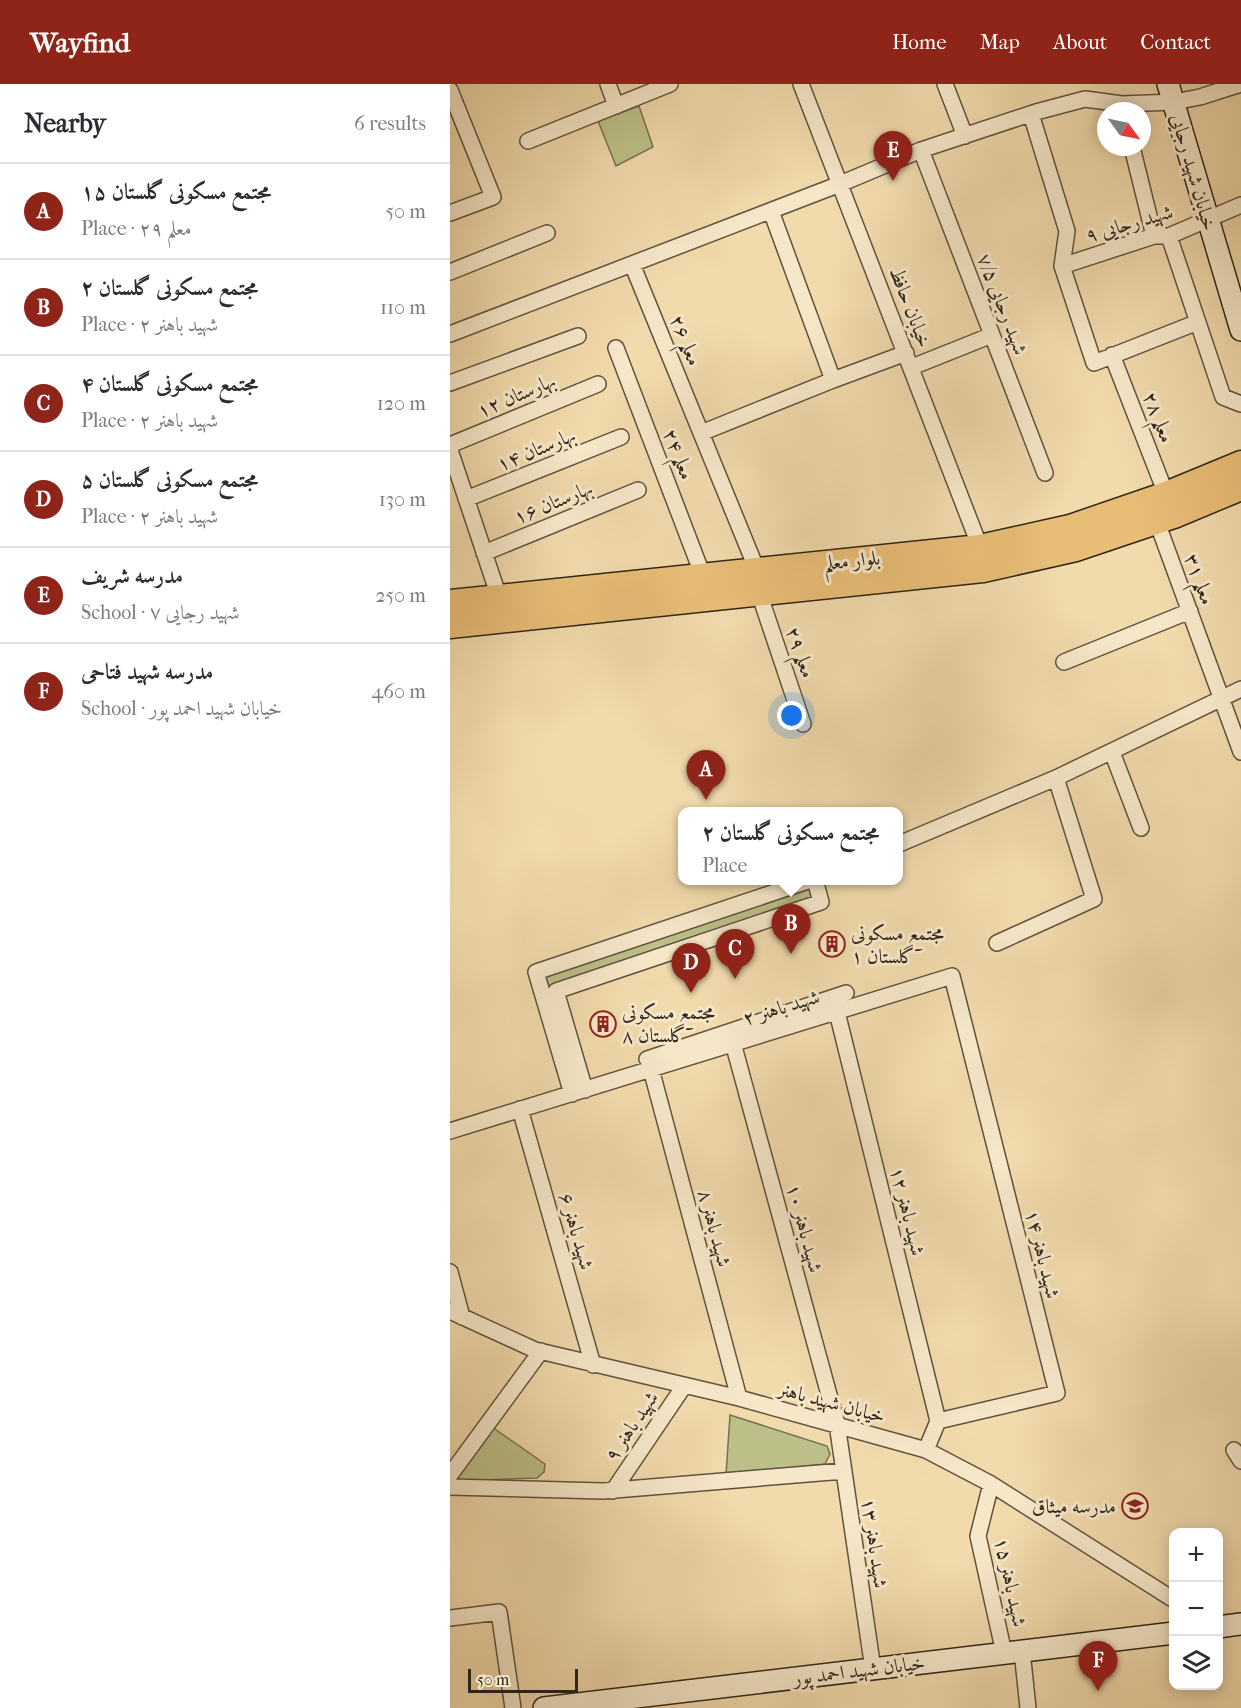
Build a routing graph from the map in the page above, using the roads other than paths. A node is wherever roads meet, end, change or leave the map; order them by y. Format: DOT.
graph roads {
  1 [pos="608,84"];
  2 [pos="670,84"];
  3 [pos="801,84"];
  4 [pos="945,84"];
  5 [pos="1241,84"];
  6 [pos="450,90"];
  7 [pos="1171,93"];
  8 [pos="1099,102"];
  9 [pos="1140,102"];
  10 [pos="616,106"];
  11 [pos="1031,114"];
  12 [pos="965,136"];
  13 [pos="528,141"];
  14 [pos="921,150"];
  15 [pos="1135,156"];
  16 [pos="840,184"];
  17 [pos="1241,205"];
  18 [pos="771,211"];
  19 [pos="450,213"];
  20 [pos="1207,220"];
  21 [pos="547,233"];
  22 [pos="1161,236"];
  23 [pos="632,264"];
  24 [pos="1062,266"];
  25 [pos="450,272"];
  26 [pos="1198,322"];
  27 [pos="1241,330"];
  28 [pos="450,334"];
  29 [pos="992,335"];
  30 [pos="578,336"];
  31 [pos="616,348"];
  32 [pos="1112,355"];
  33 [pos="909,360"];
  34 [pos="833,380"];
  35 [pos="450,383"];
  36 [pos="598,384"];
  37 [pos="1241,404"];
  38 [pos="701,433"];
  39 [pos="621,437"];
  40 [pos="450,446"];
  41 [pos="450,450"];
  42 [pos="1241,463"];
  43 [pos="1045,473"];
  44 [pos="1241,488"];
  45 [pos="638,490"];
  46 [pos="1166,494"];
  47 [pos="466,499"];
  48 [pos="1157,522"];
  49 [pos="980,547"];
  50 [pos="484,553"];
  51 [pos="703,576"];
  52 [pos="758,581"];
  53 [pos="633,595"];
  54 [pos="499,597"];
  55 [pos="450,602"];
  56 [pos="1190,611"];
  57 [pos="450,626"];
  58 [pos="1064,662"];
  59 [pos="1241,689"];
  60 [pos="1221,698"];
  61 [pos="803,724"];
  62 [pos="1112,752"];
  63 [pos="1241,752"];
  64 [pos="1056,778"];
  65 [pos="1141,828"];
  66 [pos="903,842"];
  67 [pos="796,885"];
  68 [pos="817,885"];
  69 [pos="997,944"];
  70 [pos="952,976"];
  71 [pos="549,993"];
  72 [pos="846,993"];
  73 [pos="837,1012"];
  74 [pos="733,1043"];
  75 [pos="651,1069"];
  76 [pos="580,1088"];
  77 [pos="520,1109"];
  78 [pos="450,1131"];
  79 [pos="450,1272"];
  80 [pos="456,1314"];
  81 [pos="541,1352"];
  82 [pos="593,1365"];
  83 [pos="684,1386"];
  84 [pos="740,1398"];
  85 [pos="938,1420"];
  86 [pos="837,1424"];
  87 [pos="926,1450"];
  88 [pos="844,1471"];
  89 [pos="450,1475"];
  90 [pos="991,1484"];
  91 [pos="450,1487"];
  92 [pos="613,1491"];
  93 [pos="1169,1597"];
  94 [pos="450,1618"];
  95 [pos="1169,1633"];
  96 [pos="1013,1652"];
  97 [pos="873,1669"];
  98 [pos="584,1706"];
  99 [pos="513,1708"];
  100 [pos="544,1708"];
  101 [pos="1028,1708"];
  1 -- 10 [label="street"];
  2 -- 10 [label="street"];
  3 -- 16 [label="street, خیابان حافظ"];
  4 -- 12 [label="street"];
  5 -- 7 [label="street"];
  6 -- 19 [label="street"];
  7 -- 9 [label="street"];
  7 -- 20 [label="street, خیابان شهید رجایی"];
  8 -- 11 [label="street"];
  10 -- 13 [label="street"];
  11 -- 12 [label="street"];
  11 -- 24 [label="street"];
  12 -- 14 [label="street"];
  14 -- 16 [label="street"];
  14 -- 29 [label="street, شهید رجایی ۷/۵"];
  15 -- 22 [label="street"];
  16 -- 18 [label="street"];
  16 -- 33 [label="street, خیابان حافظ"];
  17 -- 20 [label="street, شهید رجایی ۹"];
  18 -- 23 [label="street"];
  18 -- 34 [label="street"];
  20 -- 22 [label="street, شهید رجایی ۹"];
  20 -- 27 [label="street, خیابان شهید رجایی"];
  21 -- 25 [label="street"];
  22 -- 24 [label="street, شهید رجایی ۹"];
  22 -- 26 [label="street"];
  23 -- 28 [label="street"];
  23 -- 38 [label="street, معلم ۲۶"];
  24 -- 32 [label="street"];
  26 -- 32 [label="street"];
  26 -- 37 [label="street"];
  29 -- 33 [label="street"];
  29 -- 43 [label="street, شهید رجایی ۷/۵"];
  30 -- 35 [label="street"];
  31 -- 51 [label="street, معلم ۲۴"];
  32 -- 46 [label="street, معلم ۲۸"];
  33 -- 34 [label="street"];
  33 -- 49 [label="street, خیابان حافظ"];
  34 -- 38 [label="street"];
  36 -- 40 [label="street, بهارستان ۱۲"];
  38 -- 52 [label="street, معلم ۲۶"];
  39 -- 47 [label="street, بهارستان ۱۴"];
  41 -- 47 [label="street"];
  42 -- 46 [label="main road, بلوار معلم"];
  44 -- 48 [label="main road, بلوار معلم"];
  45 -- 50 [label="street, بهارستان ۱۶"];
  46 -- 49 [label="main road, بلوار معلم"];
  47 -- 50 [label="street"];
  48 -- 52 [label="main road, بلوار معلم"];
  48 -- 56 [label="street, معلم ۳۱"];
  49 -- 52 [label="main road, بلوار معلم"];
  50 -- 54 [label="street"];
  51 -- 52 [label="main road, بلوار معلم"];
  51 -- 53 [label="main road, بلوار معلم"];
  52 -- 53 [label="main road, بلوار معلم"];
  52 -- 61 [label="street, معلم ۲۹"];
  53 -- 54 [label="main road, بلوار معلم"];
  53 -- 57 [label="main road, بلوار معلم"];
  54 -- 55 [label="main road, بلوار معلم"];
  56 -- 58 [label="street"];
  56 -- 60 [label="street, معلم ۳۱"];
  59 -- 60 [label="street"];
  60 -- 62 [label="street"];
  60 -- 63 [label="street, معلم ۳۱"];
  62 -- 64 [label="street"];
  62 -- 65 [label="street"];
  64 -- 66 [label="street"];
  64 -- 69 [label="street"];
  67 -- 71 [label="street"];
  68 -- 71 [label="street"];
  70 -- 73 [label="street, شهید باهنر ۲"];
  70 -- 85 [label="street, شهید باهنر ۱۴"];
  71 -- 76 [label="street"];
  72 -- 76 [label="street"];
  73 -- 74 [label="street, شهید باهنر ۲"];
  73 -- 85 [label="street, شهید باهنر ۱۲"];
  74 -- 75 [label="street, شهید باهنر ۲"];
  74 -- 86 [label="street, شهید باهنر ۱۰"];
  75 -- 76 [label="street, شهید باهنر ۲"];
  75 -- 84 [label="street, شهید باهنر ۸"];
  76 -- 77 [label="street, شهید باهنر ۲"];
  77 -- 78 [label="street, شهید باهنر ۲"];
  77 -- 82 [label="street, شهید باهنر ۶"];
  79 -- 80 [label="street"];
  80 -- 81 [label="street, خیابان شهید باهنر"];
  81 -- 82 [label="street, خیابان شهید باهنر"];
  81 -- 89 [label="street"];
  82 -- 83 [label="street, خیابان شهید باهنر"];
  83 -- 84 [label="street, خیابان شهید باهنر"];
  83 -- 92 [label="street, شهید باهنر ۹"];
  84 -- 86 [label="street, خیابان شهید باهنر"];
  85 -- 87 [label="street"];
  86 -- 87 [label="street, خیابان شهید باهنر"];
  86 -- 88 [label="street, شهید باهنر ۱۳"];
  87 -- 90 [label="street, خیابان شهید باهنر"];
  88 -- 92 [label="street"];
  88 -- 97 [label="street, شهید باهنر ۱۳"];
  90 -- 93 [label="street, خیابان شهید باهنر"];
  90 -- 96 [label="street, شهید باهنر ۱۵"];
  91 -- 92 [label="street"];
  94 -- 99 [label="street"];
  95 -- 96 [label="street, خیابان شهید احمد پور"];
  96 -- 97 [label="street, خیابان شهید احمد پور"];
  96 -- 101 [label="street, شهید باهنر ۱۵"];
  97 -- 98 [label="street, خیابان شهید احمد پور"];
  98 -- 100 [label="street, خیابان شهید احمد پور"];
}
